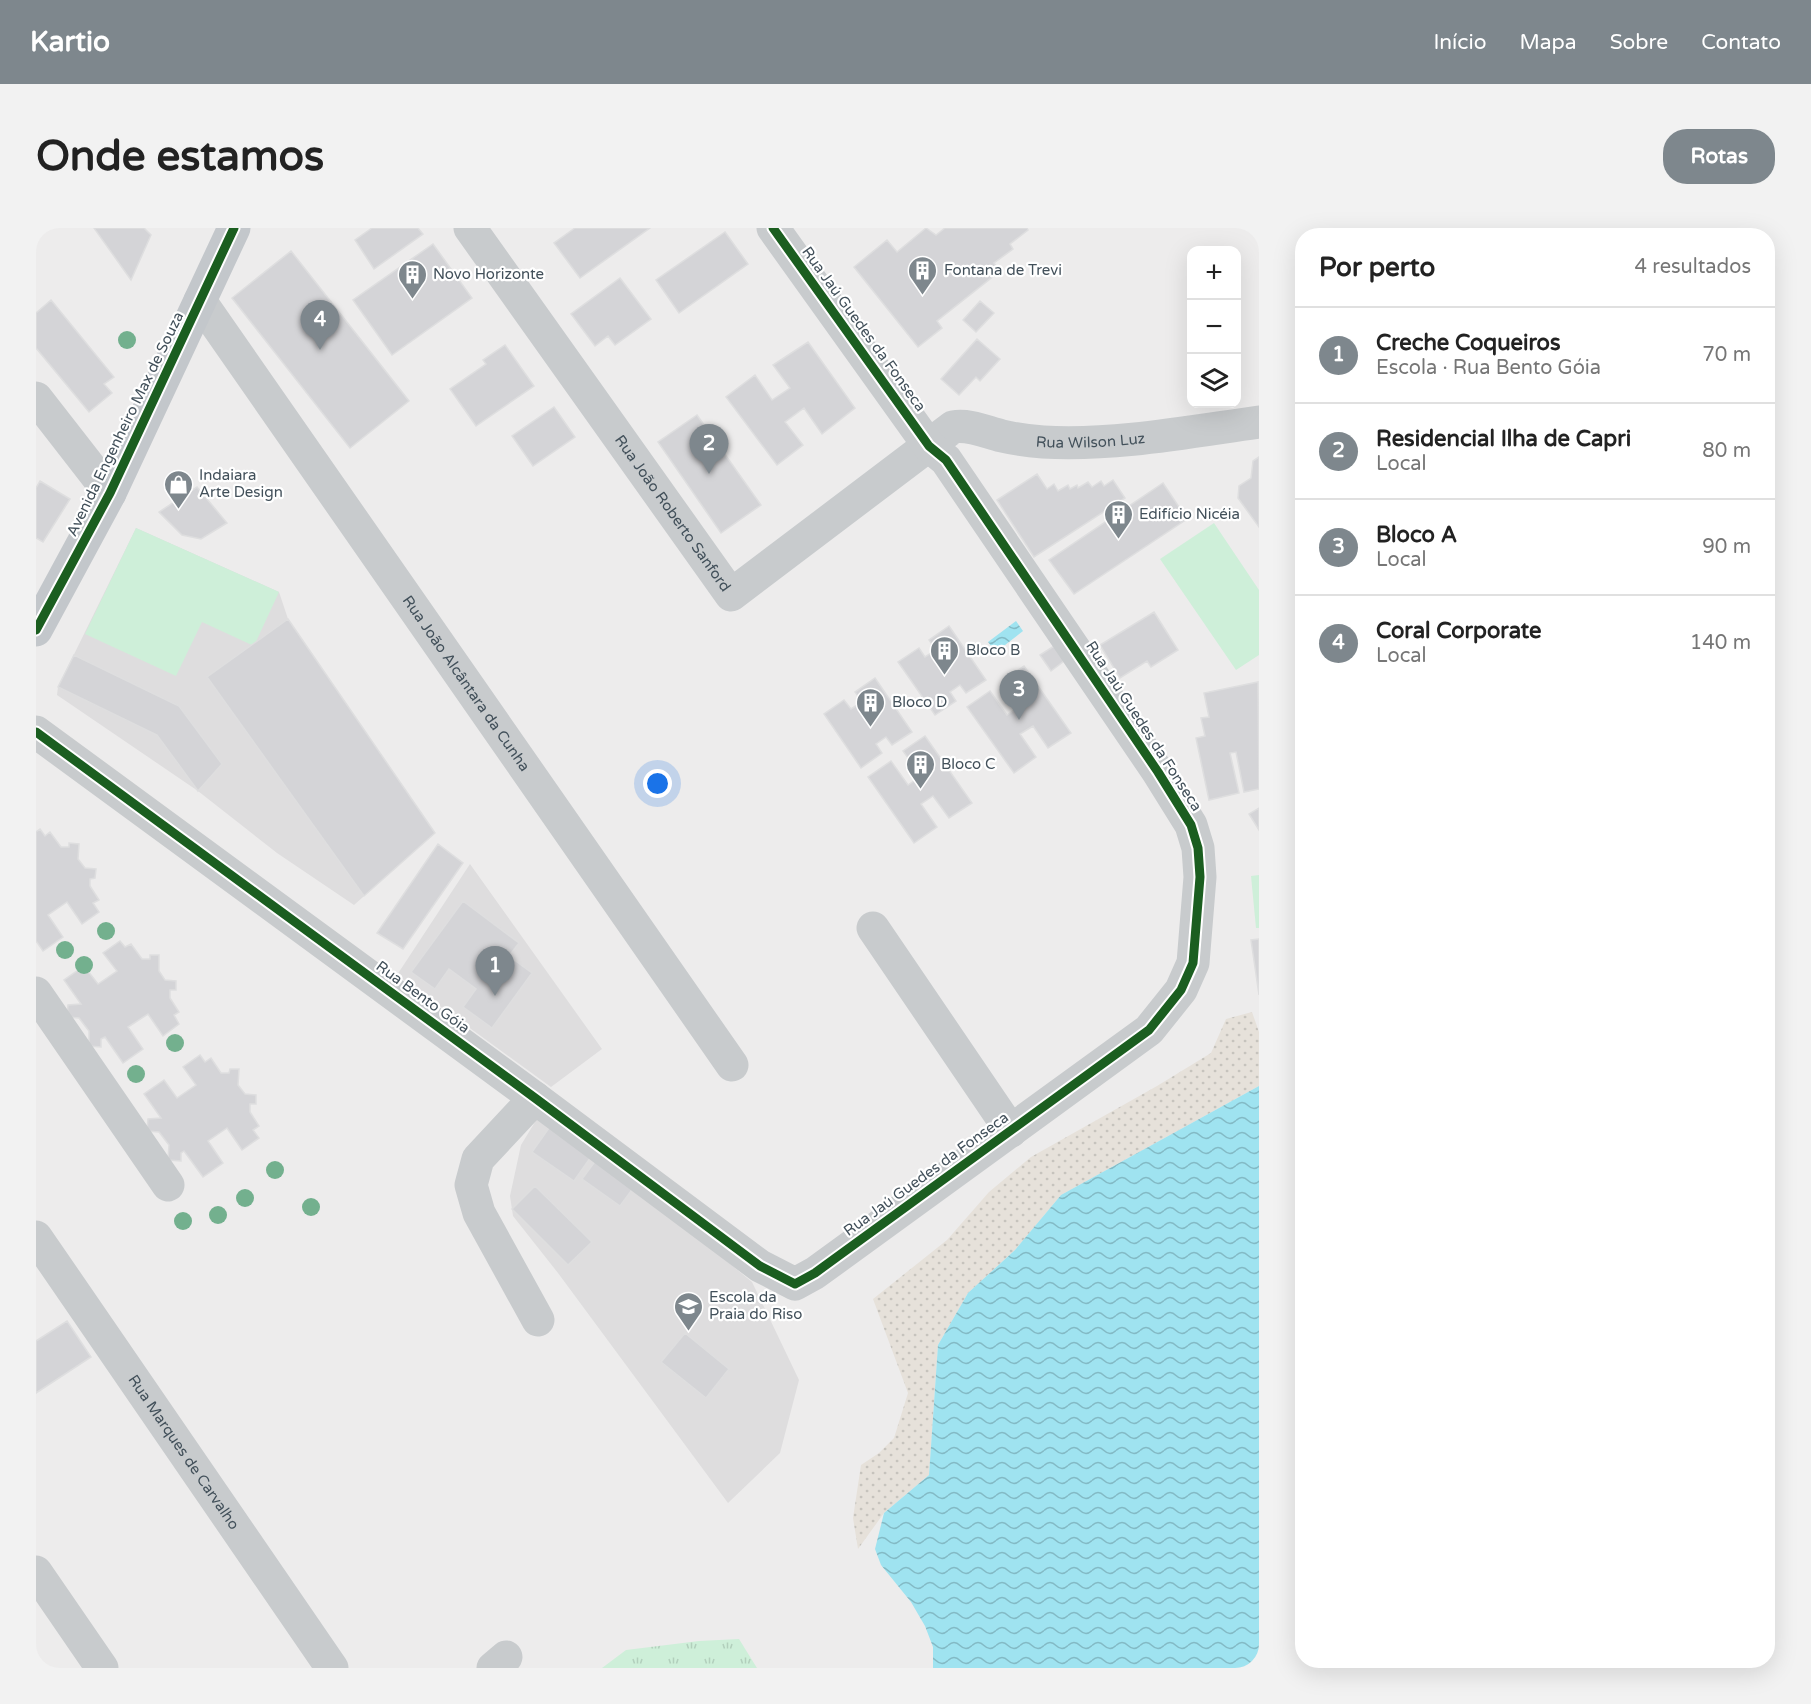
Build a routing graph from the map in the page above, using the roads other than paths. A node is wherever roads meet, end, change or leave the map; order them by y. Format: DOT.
graph roads {
  1 [pos="234,228"];
  2 [pos="470,228"];
  3 [pos="773,228"];
  4 [pos="200,302"];
  5 [pos="36,398"];
  6 [pos="1259,422"];
  7 [pos="929,446"];
  8 [pos="110,493"];
  9 [pos="38,620"];
  10 [pos="36,732"];
  11 [pos="873,928"];
  12 [pos="36,993"];
  13 [pos="732,1065"];
  14 [pos="535,1098"];
  15 [pos="1011,1131"];
  16 [pos="168,1185"];
  17 [pos="36,1237"];
  18 [pos="795,1284"];
  19 [pos="538,1320"];
  20 [pos="36,1572"];
  21 [pos="102,1668"];
  22 [pos="332,1668"];
  1 -- 4 [label="main road, Avenida Engenheiro Max de Souza"];
  2 -- 7 [label="street, Rua João Roberto Sanford"];
  3 -- 7 [label="street, Rua Jaú Guedes da Fonseca"];
  4 -- 8 [label="main road, Avenida Engenheiro Max de Souza"];
  4 -- 13 [label="street, Rua João Alcântara da Cunha"];
  5 -- 8 [label="street"];
  6 -- 7 [label="street, Rua Wilson Luz"];
  7 -- 15 [label="street, Rua Jaú Guedes da Fonseca"];
  8 -- 9 [label="main road, Avenida Engenheiro Max de Souza"];
  10 -- 14 [label="street, Rua Bento Góia"];
  11 -- 15 [label="street"];
  12 -- 16 [label="street"];
  14 -- 18 [label="street, Rua Bento Góia"];
  14 -- 19 [label="street"];
  15 -- 18 [label="street, Rua Jaú Guedes da Fonseca"];
  17 -- 22 [label="street, Rua Marques de Carvalho"];
  20 -- 21 [label="street"];
}
